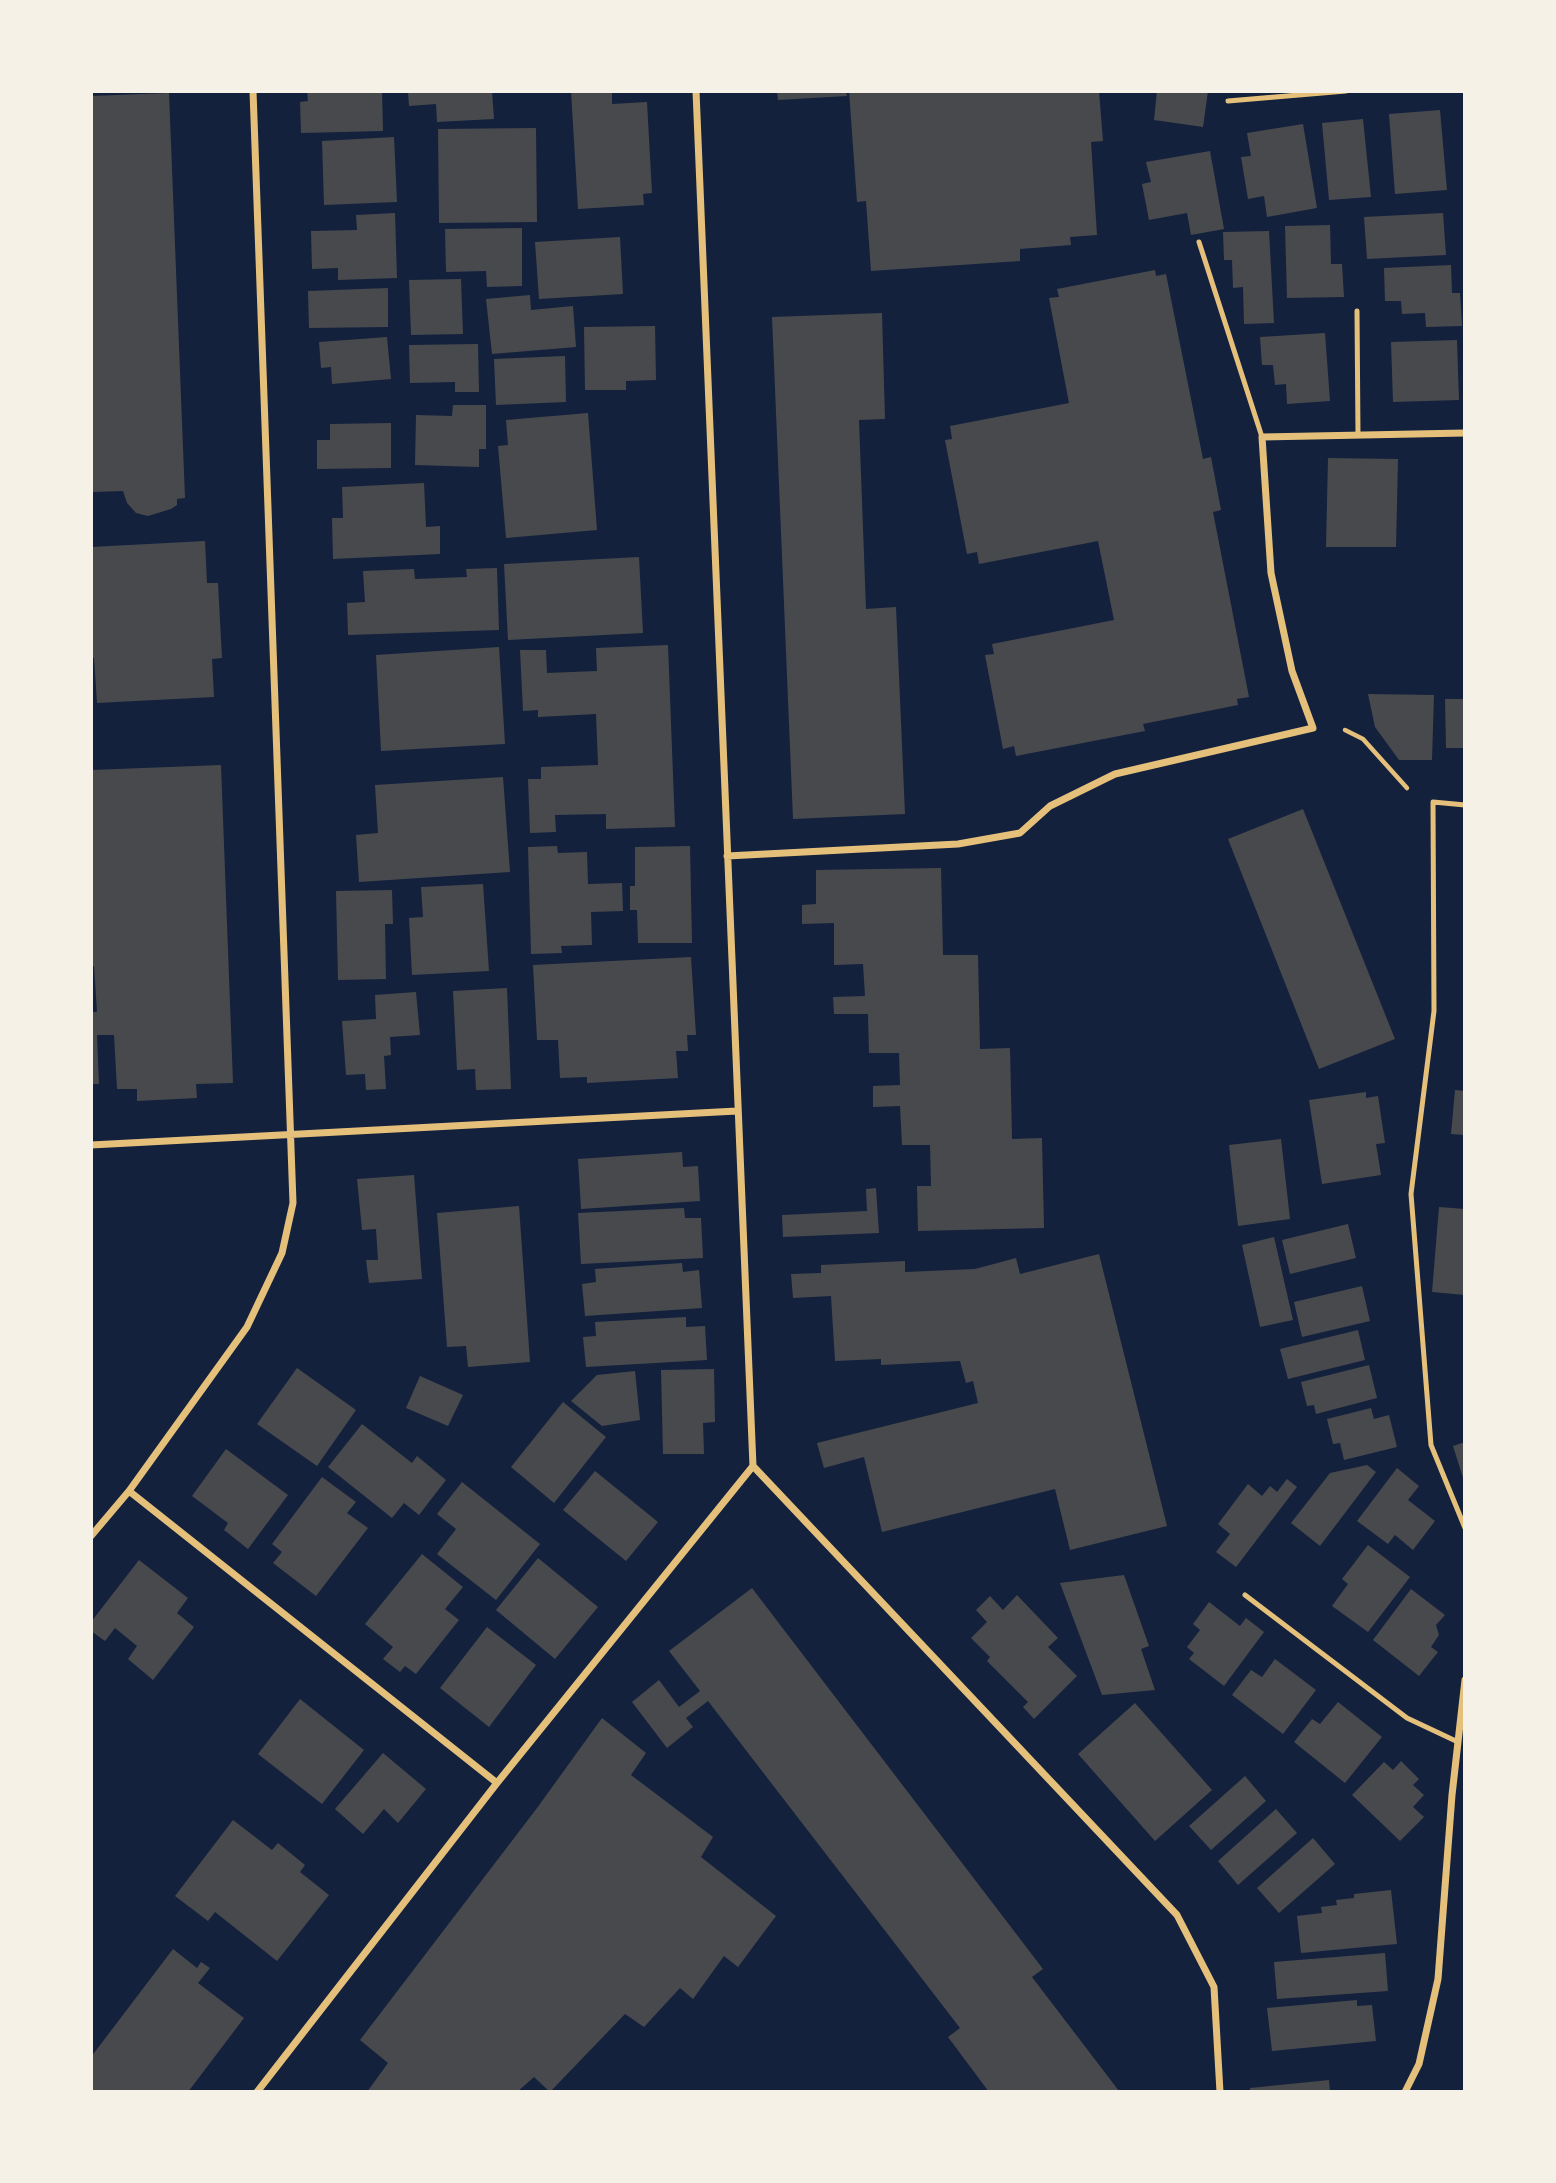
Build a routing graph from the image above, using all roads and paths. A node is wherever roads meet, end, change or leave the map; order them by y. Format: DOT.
graph roads {
  1 [pos="253,91"];
  2 [pos="696,91"];
  3 [pos="1346,91"];
  4 [pos="1228,101"];
  5 [pos="1199,242"];
  6 [pos="1357,311"];
  7 [pos="1465,433"];
  8 [pos="1358,435"];
  9 [pos="1262,437"];
  10 [pos="1313,728"];
  11 [pos="1433,802"];
  12 [pos="1465,805"];
  13 [pos="727,856"];
  14 [pos="737,1111"];
  15 [pos="291,1133"];
  16 [pos="91,1145"];
  17 [pos="752,1466"];
  18 [pos="129,1491"];
  19 [pos="1465,1528"];
  20 [pos="91,1536"];
  21 [pos="1245,1595"];
  22 [pos="1465,1680"];
  23 [pos="1458,1742"];
  24 [pos="496,1783"];
  25 [pos="257,2092"];
  26 [pos="1220,2092"];
  27 [pos="1405,2092"];
  1 -- 15 [label="street"];
  2 -- 13 [label="street"];
  3 -- 4 [label="lane"];
  5 -- 9 [label="lane"];
  6 -- 8 [label="lane"];
  7 -- 8 [label="street"];
  8 -- 9 [label="street"];
  9 -- 10 [label="street"];
  10 -- 11 [label="path"];
  10 -- 13 [label="street"];
  11 -- 12 [label="lane"];
  11 -- 19 [label="lane"];
  13 -- 14 [label="street"];
  14 -- 15 [label="street"];
  14 -- 17 [label="street"];
  15 -- 16 [label="street"];
  15 -- 18 [label="street"];
  17 -- 24 [label="street"];
  17 -- 26 [label="street"];
  18 -- 20 [label="street"];
  18 -- 24 [label="street"];
  21 -- 23 [label="lane"];
  22 -- 23 [label="street"];
  23 -- 27 [label="street"];
  24 -- 25 [label="street"];
}
